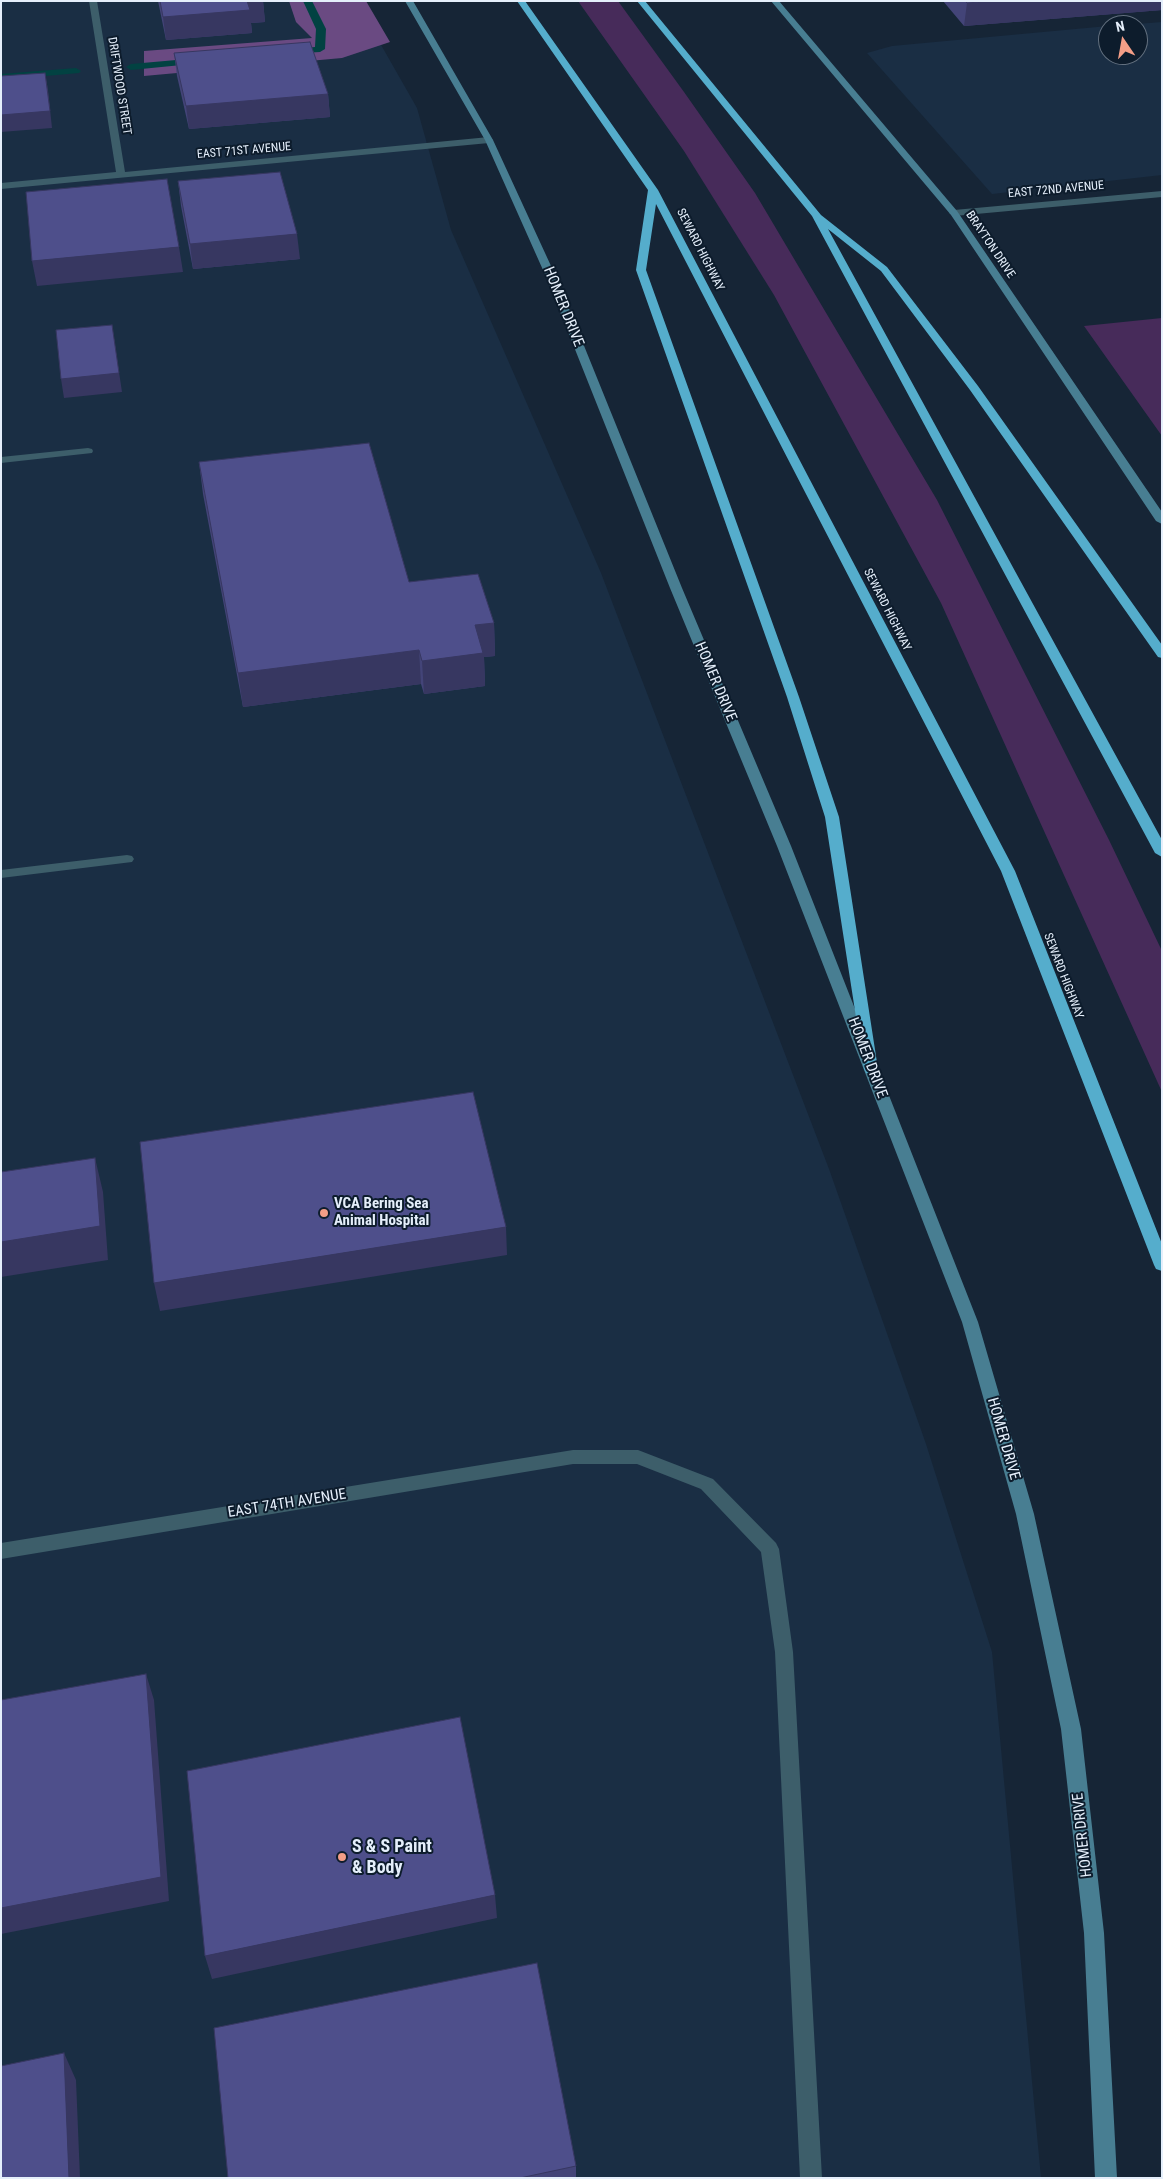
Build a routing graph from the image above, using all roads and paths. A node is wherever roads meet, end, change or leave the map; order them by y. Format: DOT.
graph roads {
  1 [pos="93,1"];
  2 [pos="408,1"];
  3 [pos="521,1"];
  4 [pos="641,1"];
  5 [pos="775,1"];
  6 [pos="489,140"];
  7 [pos="121,175"];
  8 [pos="1,186"];
  9 [pos="653,190"];
  10 [pos="1162,194"];
  11 [pos="954,213"];
  12 [pos="816,215"];
  13 [pos="88,451"];
  14 [pos="1,460"];
  15 [pos="1162,521"];
  16 [pos="1162,654"];
  17 [pos="1162,853"];
  18 [pos="127,859"];
  19 [pos="1,874"];
  20 [pos="871,1069"];
  21 [pos="1162,1265"];
  22 [pos="1,1550"];
  23 [pos="811,2178"];
  24 [pos="1106,2178"];
  1 -- 7 [label="street, DRIFTWOOD STREET"];
  2 -- 6 [label="street, HOMER DRIVE"];
  3 -- 9 [label="highway, SEWARD HIGHWAY"];
  4 -- 12 [label="highway"];
  5 -- 11 [label="street, BRAYTON DRIVE"];
  6 -- 7 [label="street, EAST 71ST AVENUE"];
  6 -- 20 [label="street, HOMER DRIVE"];
  7 -- 8 [label="street, EAST 71ST AVENUE"];
  9 -- 20 [label="highway"];
  9 -- 21 [label="highway, SEWARD HIGHWAY"];
  10 -- 11 [label="street, EAST 72ND AVENUE"];
  11 -- 15 [label="street, BRAYTON DRIVE"];
  12 -- 16 [label="highway"];
  12 -- 17 [label="highway"];
  13 -- 14 [label="street"];
  18 -- 19 [label="street"];
  20 -- 24 [label="street, HOMER DRIVE"];
  22 -- 23 [label="street, EAST 74TH AVENUE"];
}
